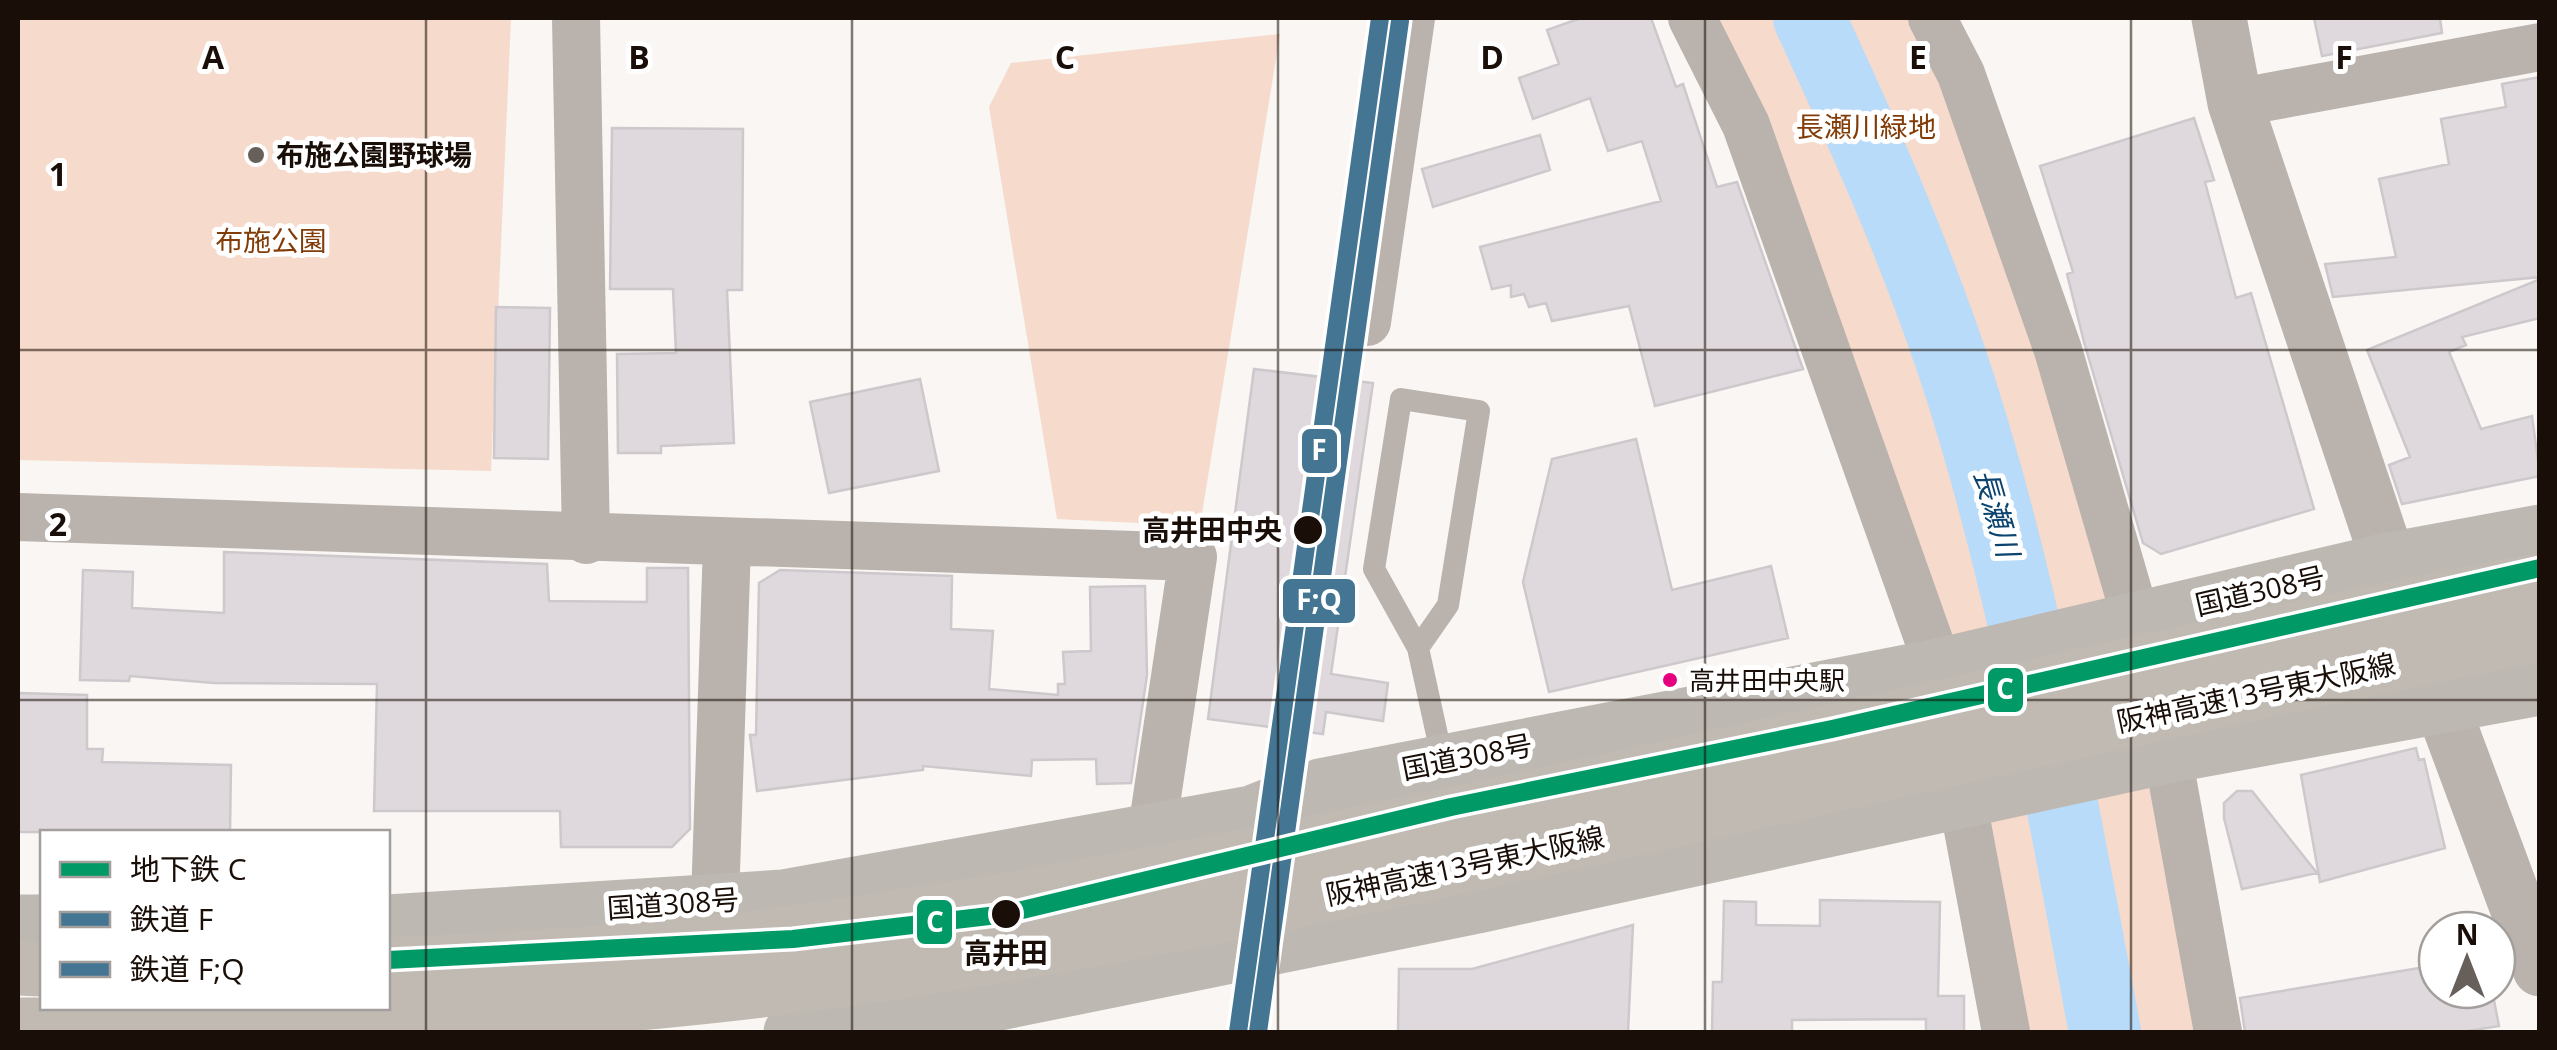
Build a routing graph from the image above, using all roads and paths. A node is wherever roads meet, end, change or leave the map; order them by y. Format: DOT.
graph roads {
  1 [pos="576,18"];
  2 [pos="1411,18"];
  3 [pos="1692,18"];
  4 [pos="1932,18"];
  5 [pos="2219,18"];
  6 [pos="2540,47"];
  7 [pos="2235,104"];
  8 [pos="1367,322"];
  9 [pos="18,517"];
  10 [pos="2540,532"];
  11 [pos="586,540"];
  12 [pos="727,544"];
  13 [pos="2388,560"];
  14 [pos="2540,580"];
  15 [pos="2136,619"];
  16 [pos="2540,634"];
  17 [pos="1418,648"];
  18 [pos="1938,666"];
  19 [pos="2540,688"];
  20 [pos="2442,704"];
  21 [pos="2168,756"];
  22 [pos="1444,762"];
  23 [pos="1964,802"];
  24 [pos="1152,830"];
  25 [pos="715,902"];
  26 [pos="1482,905"];
  27 [pos="390,922"];
  28 [pos="390,965"];
  29 [pos="2540,969"];
  30 [pos="18,1025"];
  31 [pos="930,1025"];
  32 [pos="791,1032"];
  33 [pos="2006,1032"];
  34 [pos="2218,1032"];
  1 -- 11 [label="street"];
  2 -- 8 [label="street"];
  3 -- 18 [label="street"];
  4 -- 15 [label="street"];
  5 -- 7 [label="street"];
  6 -- 7 [label="street"];
  7 -- 13 [label="street"];
  9 -- 11 [label="street"];
  10 -- 13 [label="highway, 国道308号"];
  11 -- 12 [label="street"];
  12 -- 24 [label="street"];
  12 -- 25 [label="street"];
  13 -- 15 [label="highway, 国道308号"];
  13 -- 20 [label="street"];
  14 -- 28 [label="highway, 阪神高速13号東大阪線"];
  15 -- 18 [label="highway, 国道308号"];
  16 -- 30 [label="highway, 阪神高速13号東大阪線"];
  17 -- 17 [label="lane"];
  17 -- 22 [label="lane"];
  18 -- 22 [label="highway, 国道308号"];
  19 -- 20 [label="highway"];
  20 -- 21 [label="highway"];
  20 -- 29 [label="street"];
  21 -- 23 [label="highway"];
  21 -- 34 [label="street"];
  22 -- 24 [label="highway, 国道308号"];
  22 -- 26 [label="lane"];
  23 -- 26 [label="highway"];
  23 -- 33 [label="street"];
  24 -- 25 [label="highway, 国道308号"];
  25 -- 27 [label="highway, 国道308号"];
  26 -- 31 [label="highway"];
  31 -- 32 [label="highway"];
}
